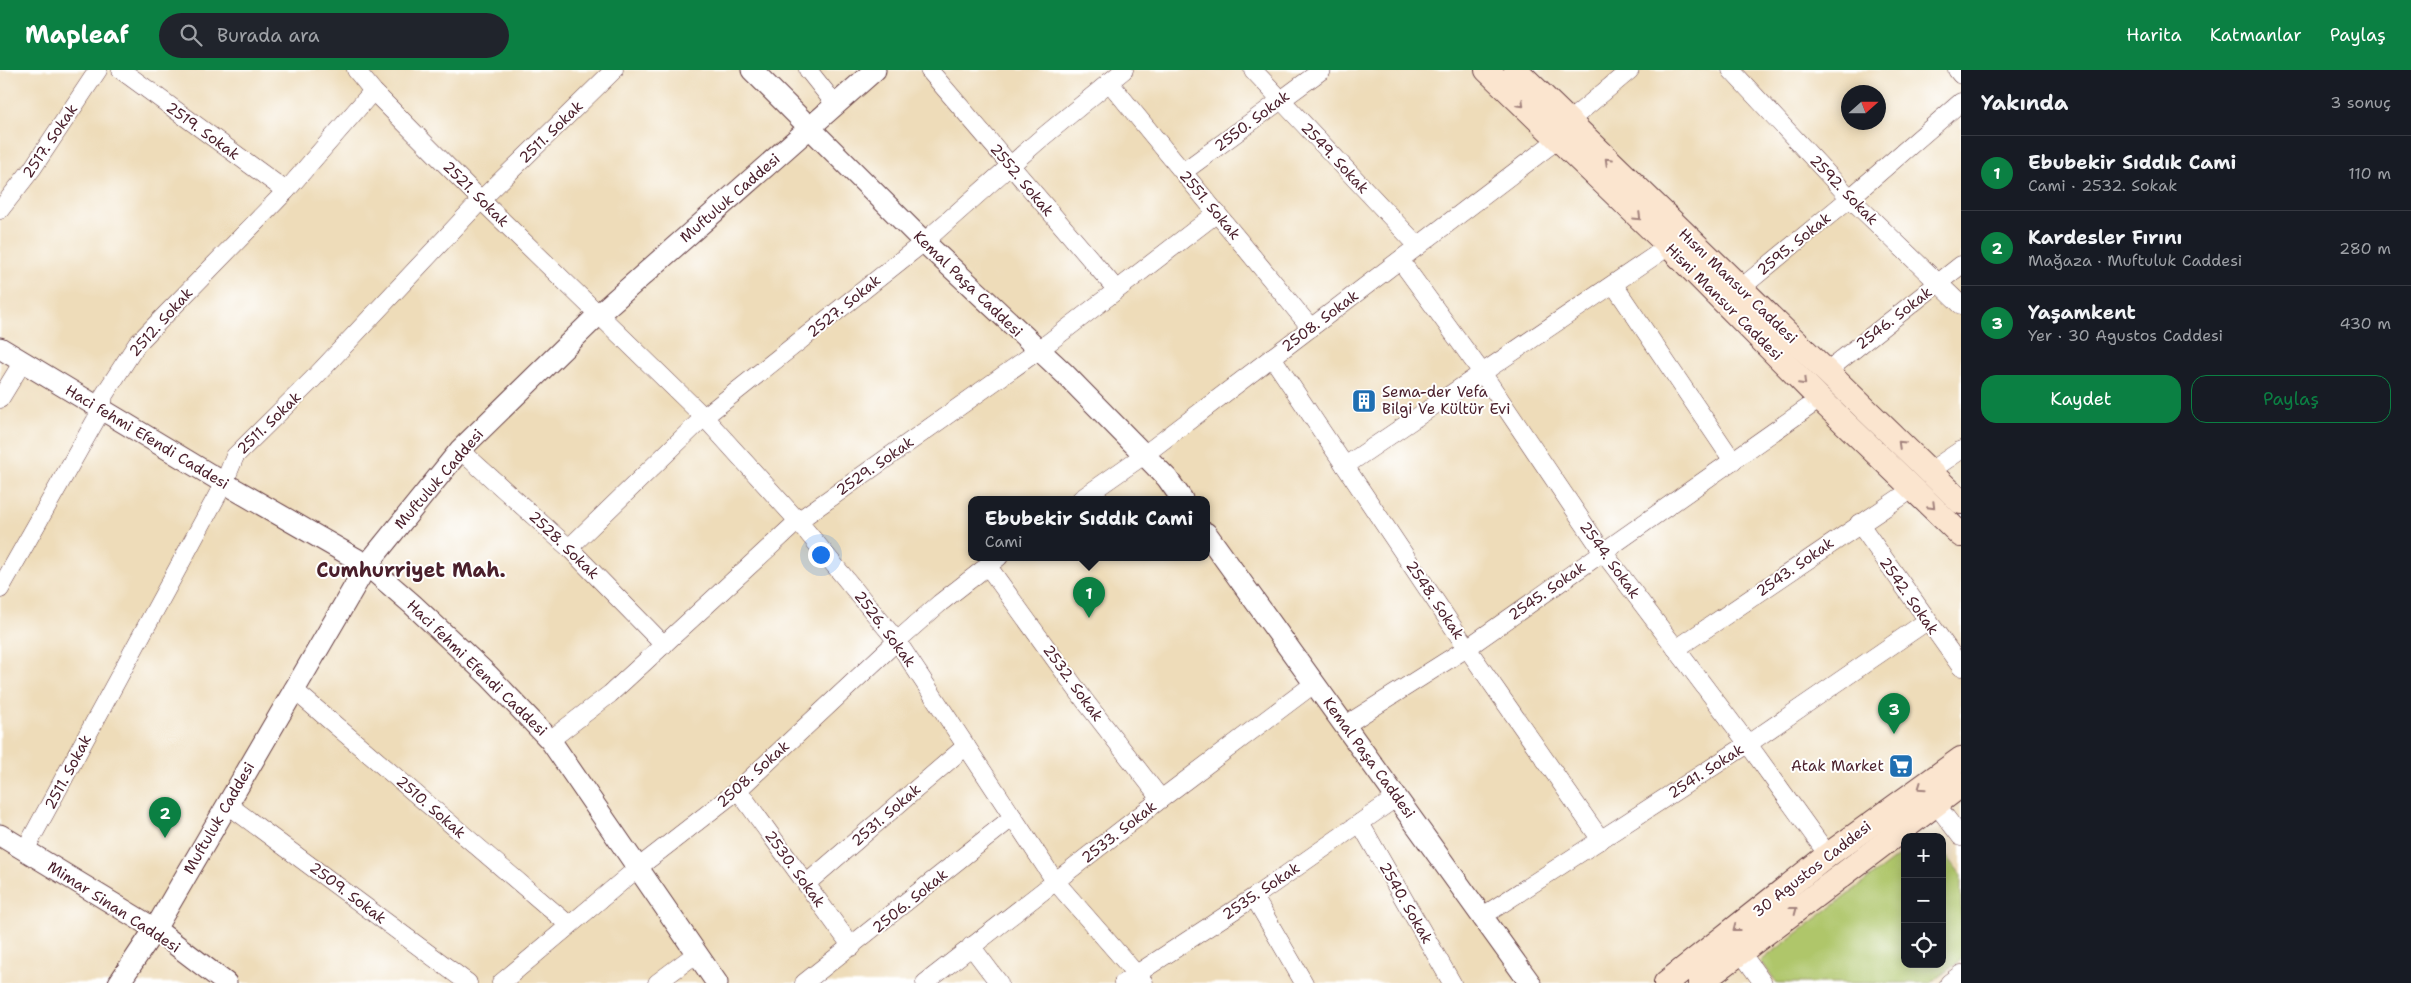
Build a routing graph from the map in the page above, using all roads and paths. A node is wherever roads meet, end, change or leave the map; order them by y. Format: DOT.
graph roads {
  1 [pos="98,70"];
  2 [pos="121,70"];
  3 [pos="356,70"];
  4 [pos="614,70"];
  5 [pos="752,70"];
  6 [pos="808,70"];
  7 [pos="875,70"];
  8 [pos="929,70"];
  9 [pos="1124,70"];
  10 [pos="1253,70"];
  11 [pos="1322,70"];
  12 [pos="1487,70"];
  13 [pos="1516,70"];
  14 [pos="1630,70"];
  15 [pos="1730,70"];
  16 [pos="1957,70"];
  17 [pos="1961,74"];
  18 [pos="1109,82"];
  19 [pos="373,91"];
  20 [pos="1281,100"];
  21 [pos="1961,102"];
  22 [pos="834,104"];
  23 [pos="811,128"];
  24 [pos="1562,131"];
  25 [pos="1010,166"];
  26 [pos="1183,172"];
  27 [pos="286,191"];
  28 [pos="1850,198"];
  29 [pos="481,200"];
  30 [pos="0,210"];
  31 [pos="1217,213"];
  32 [pos="924,242"];
  33 [pos="1418,246"];
  34 [pos="1669,246"];
  35 [pos="1400,260"];
  36 [pos="1961,265"];
  37 [pos="1939,283"];
  38 [pos="1614,285"];
  39 [pos="1741,288"];
  40 [pos="1116,289"];
  41 [pos="1961,305"];
  42 [pos="599,314"];
  43 [pos="1311,328"];
  44 [pos="0,348"];
  45 [pos="1039,350"];
  46 [pos="1272,357"];
  47 [pos="22,363"];
  48 [pos="1827,371"];
  49 [pos="1483,374"];
  50 [pos="0,399"];
  51 [pos="1820,399"];
  52 [pos="102,410"];
  53 [pos="704,417"];
  54 [pos="460,450"];
  55 [pos="1961,450"];
  56 [pos="1144,455"];
  57 [pos="1733,461"];
  58 [pos="1345,466"];
  59 [pos="1922,480"];
  60 [pos="224,483"];
  61 [pos="1085,496"];
  62 [pos="1180,496"];
  63 [pos="1961,502"];
  64 [pos="798,521"];
  65 [pos="1858,523"];
  66 [pos="1961,535"];
  67 [pos="1210,539"];
  68 [pos="569,548"];
  69 [pos="1603,552"];
  70 [pos="993,561"];
  71 [pos="367,565"];
  72 [pos="0,589"];
  73 [pos="1927,621"];
  74 [pos="896,641"];
  75 [pos="664,645"];
  76 [pos="1467,648"];
  77 [pos="1676,649"];
  78 [pos="1961,667"];
  79 [pos="1315,683"];
  80 [pos="293,689"];
  81 [pos="1344,726"];
  82 [pos="550,740"];
  83 [pos="1748,744"];
  84 [pos="966,746"];
  85 [pos="1961,759"];
  86 [pos="1961,785"];
  87 [pos="738,790"];
  88 [pos="1398,797"];
  89 [pos="1162,799"];
  90 [pos="1935,803"];
  91 [pos="227,804"];
  92 [pos="1014,817"];
  93 [pos="1360,823"];
  94 [pos="0,835"];
  95 [pos="1961,837"];
  96 [pos="1601,840"];
  97 [pos="26,850"];
  98 [pos="1828,855"];
  99 [pos="639,867"];
  100 [pos="1056,881"];
  101 [pos="806,884"];
  102 [pos="1254,897"];
  103 [pos="1483,916"];
  104 [pos="568,925"];
  105 [pos="155,930"];
  106 [pos="972,946"];
  107 [pos="852,947"];
  108 [pos="1740,951"];
  109 [pos="697,953"];
  110 [pos="1961,974"];
  111 [pos="1134,979"];
  112 [pos="119,983"];
  113 [pos="226,983"];
  114 [pos="468,983"];
  115 [pos="501,983"];
  116 [pos="657,983"];
  117 [pos="717,983"];
  118 [pos="804,983"];
  119 [pos="925,983"];
  120 [pos="1000,983"];
  121 [pos="1304,983"];
  122 [pos="1452,983"];
  123 [pos="1530,983"];
  124 [pos="1666,983"];
  125 [pos="1700,983"];
  126 [pos="1763,983"];
  127 [pos="1948,983"];
  1 -- 30 [label="street, 2517. Sokak"];
  2 -- 27 [label="street, 2519. Sokak"];
  3 -- 19 [label="street, 2521. Sokak"];
  4 -- 29 [label="street, 2511. Sokak"];
  5 -- 23 [label="street, Kemal Paşa Caddesi"];
  6 -- 22 [label="street"];
  7 -- 22 [label="street, Muftuluk Caddesi"];
  8 -- 25 [label="street, 2552. Sokak"];
  9 -- 18 [label="street, 2527. Sokak"];
  10 -- 20 [label="street, 2549. Sokak"];
  11 -- 20 [label="street, 2550. Sokak"];
  12 -- 24 [label="main road, Hisni Mansur Caddesi, one-way"];
  13 -- 24 [label="main road, Hısnı Mansur Caddesi"];
  14 -- 24 [label="street, 2508. Sokak"];
  15 -- 28 [label="street, 2592. Sokak"];
  16 -- 17 [label="street"];
  18 -- 25 [label="street, 2527. Sokak"];
  18 -- 26 [label="street, 2551. Sokak"];
  19 -- 27 [label="street, 2512. Sokak"];
  19 -- 29 [label="street, 2521. Sokak"];
  20 -- 26 [label="street, 2550. Sokak"];
  20 -- 33 [label="street, 2549. Sokak"];
  21 -- 28 [label="street, 2595. Sokak"];
  22 -- 23 [label="street, Muftuluk Caddesi"];
  23 -- 32 [label="street, Kemal Paşa Caddesi"];
  23 -- 42 [label="street, Muftuluk Caddesi"];
  24 -- 33 [label="street, 2508. Sokak"];
  24 -- 34 [label="main road, Hisni Mansur Caddesi, one-way"];
  39 -- 24 [label="main road, Hısnı Mansur Caddesi, one-way"];
  25 -- 32 [label="street, 2527. Sokak"];
  25 -- 40 [label="street, 2552. Sokak"];
  26 -- 31 [label="street, 2551. Sokak"];
  27 -- 52 [label="street, 2512. Sokak"];
  28 -- 37 [label="street, 2592. Sokak"];
  28 -- 39 [label="street, 2595. Sokak"];
  29 -- 42 [label="street, 2521. Sokak"];
  29 -- 60 [label="street, 2511. Sokak"];
  31 -- 40 [label="street, 2529. Sokak"];
  31 -- 43 [label="street, 2551. Sokak"];
  32 -- 45 [label="street, Kemal Paşa Caddesi"];
  32 -- 53 [label="street, 2527. Sokak"];
  33 -- 35 [label="street, 2508. Sokak"];
  34 -- 38 [label="street"];
  34 -- 51 [label="main road, Hisni Mansur Caddesi, one-way"];
  35 -- 43 [label="street, 2508. Sokak"];
  35 -- 49 [label="street, 2544. Sokak"];
  36 -- 37 [label="street, 2546. Sokak"];
  37 -- 41 [label="street, 2592. Sokak"];
  37 -- 48 [label="street, 2546. Sokak"];
  38 -- 49 [label="street"];
  38 -- 57 [label="street"];
  39 -- 48 [label="main road, Hısnı Mansur Caddesi"];
  40 -- 45 [label="street, 2529. Sokak"];
  42 -- 53 [label="street, 2526. Sokak"];
  42 -- 54 [label="street, Muftuluk Caddesi"];
  43 -- 46 [label="street, 2508. Sokak"];
  44 -- 47 [label="street, Haci fehmi Efendi Caddesi"];
  45 -- 56 [label="street, Kemal Paşa Caddesi"];
  45 -- 64 [label="street, 2529. Sokak"];
  46 -- 56 [label="street, 2508. Sokak"];
  46 -- 58 [label="street, 2548. Sokak"];
  47 -- 50 [label="street"];
  47 -- 52 [label="street, Haci fehmi Efendi Caddesi"];
  59 -- 48 [label="main road, Hısnı Mansur Caddesi, one-way"];
  49 -- 58 [label="street"];
  49 -- 69 [label="street, 2544. Sokak"];
  51 -- 57 [label="street, 2545. Sokak"];
  51 -- 59 [label="main road, Hisni Mansur Caddesi"];
  52 -- 60 [label="street, Haci fehmi Efendi Caddesi"];
  52 -- 72 [label="street, 2512. Sokak"];
  53 -- 64 [label="street, 2526. Sokak"];
  53 -- 68 [label="street, 2527. Sokak"];
  54 -- 68 [label="street, 2528. Sokak"];
  54 -- 71 [label="street, Muftuluk Caddesi"];
  55 -- 59 [label="street, 2543. Sokak"];
  56 -- 61 [label="street, 2508. Sokak"];
  56 -- 62 [label="street, Kemal Paşa Caddesi"];
  57 -- 69 [label="street, 2545. Sokak"];
  58 -- 76 [label="street, 2548. Sokak"];
  59 -- 63 [label="main road, Hısnı Mansur Caddesi"];
  59 -- 65 [label="street, 2543. Sokak"];
  59 -- 66 [label="main road, Hisni Mansur Caddesi, one-way"];
  60 -- 71 [label="street, Haci fehmi Efendi Caddesi"];
  60 -- 97 [label="street, 2511. Sokak"];
  64 -- 74 [label="street, 2526. Sokak"];
  64 -- 75 [label="street, 2529. Sokak"];
  65 -- 73 [label="street, 2542. Sokak"];
  65 -- 77 [label="street, 2543. Sokak"];
  67 -- 79 [label="street, Kemal Paşa Caddesi"];
  68 -- 75 [label="street, 2528. Sokak"];
  69 -- 76 [label="street, 2545. Sokak"];
  69 -- 77 [label="street, 2544. Sokak"];
  70 -- 74 [label="street, 2508. Sokak"];
  70 -- 89 [label="street, 2532. Sokak"];
  71 -- 80 [label="street, Muftuluk Caddesi"];
  71 -- 82 [label="street, Haci fehmi Efendi Caddesi"];
  73 -- 78 [label="street, 2542. Sokak"];
  73 -- 83 [label="street, 2541. Sokak"];
  74 -- 84 [label="street, 2526. Sokak"];
  74 -- 87 [label="street, 2508. Sokak"];
  75 -- 82 [label="street, 2529. Sokak"];
  76 -- 81 [label="street, 2545. Sokak"];
  76 -- 96 [label="street, 2548. Sokak"];
  77 -- 83 [label="street, 2544. Sokak"];
  79 -- 81 [label="street, Kemal Paşa Caddesi"];
  79 -- 89 [label="street, 2533. Sokak"];
  80 -- 91 [label="street, Muftuluk Caddesi"];
  80 -- 104 [label="street, 2510. Sokak"];
  81 -- 88 [label="street, Kemal Paşa Caddesi"];
  82 -- 99 [label="street, Haci fehmi Efendi Caddesi"];
  83 -- 96 [label="street, 2541. Sokak"];
  83 -- 98 [label="street, 2544. Sokak"];
  84 -- 92 [label="street, 2526. Sokak"];
  84 -- 101 [label="street, 2531. Sokak"];
  85 -- 98 [label="main road, 30 Agustos Caddesi, one-way"];
  86 -- 90 [label="main road, 30 Agustos Caddesi"];
  87 -- 99 [label="street, 2508. Sokak"];
  87 -- 101 [label="street, 2530. Sokak"];
  88 -- 93 [label="street, 2535. Sokak"];
  88 -- 103 [label="street, Kemal Paşa Caddesi"];
  89 -- 100 [label="street, 2533. Sokak"];
  90 -- 95 [label="street"];
  108 -- 90 [label="main road, 30 Agustos Caddesi, one-way"];
  91 -- 105 [label="street, Muftuluk Caddesi"];
  91 -- 114 [label="street, 2509. Sokak"];
  92 -- 100 [label="street, 2526. Sokak"];
  92 -- 107 [label="street, 2506. Sokak"];
  93 -- 102 [label="street, 2535. Sokak"];
  93 -- 122 [label="street, 2540. Sokak"];
  94 -- 97 [label="street, Mimar Sinan Caddesi"];
  96 -- 103 [label="street, 2541. Sokak"];
  97 -- 105 [label="street, Mimar Sinan Caddesi"];
  98 -- 124 [label="main road, 30 Agustos Caddesi, one-way"];
  99 -- 104 [label="street, 2508. Sokak"];
  99 -- 109 [label="street, Haci fehmi Efendi Caddesi"];
  100 -- 106 [label="street, 2533. Sokak"];
  100 -- 111 [label="street, 2526. Sokak"];
  101 -- 107 [label="street, 2530. Sokak"];
  102 -- 111 [label="street, 2535. Sokak"];
  102 -- 121 [label="street"];
  103 -- 123 [label="street, Kemal Paşa Caddesi"];
  104 -- 115 [label="street, 2508. Sokak"];
  105 -- 112 [label="street, Muftuluk Caddesi"];
  105 -- 113 [label="street, Mimar Sinan Caddesi"];
  106 -- 119 [label="street, 2533. Sokak"];
  106 -- 120 [label="street"];
  107 -- 118 [label="street, 2506. Sokak"];
  108 -- 125 [label="main road, 30 Agustos Caddesi"];
  108 -- 126 [label="street"];
  109 -- 116 [label="street"];
  109 -- 117 [label="street, Haci fehmi Efendi Caddesi"];
  110 -- 127 [label="street"];
}
